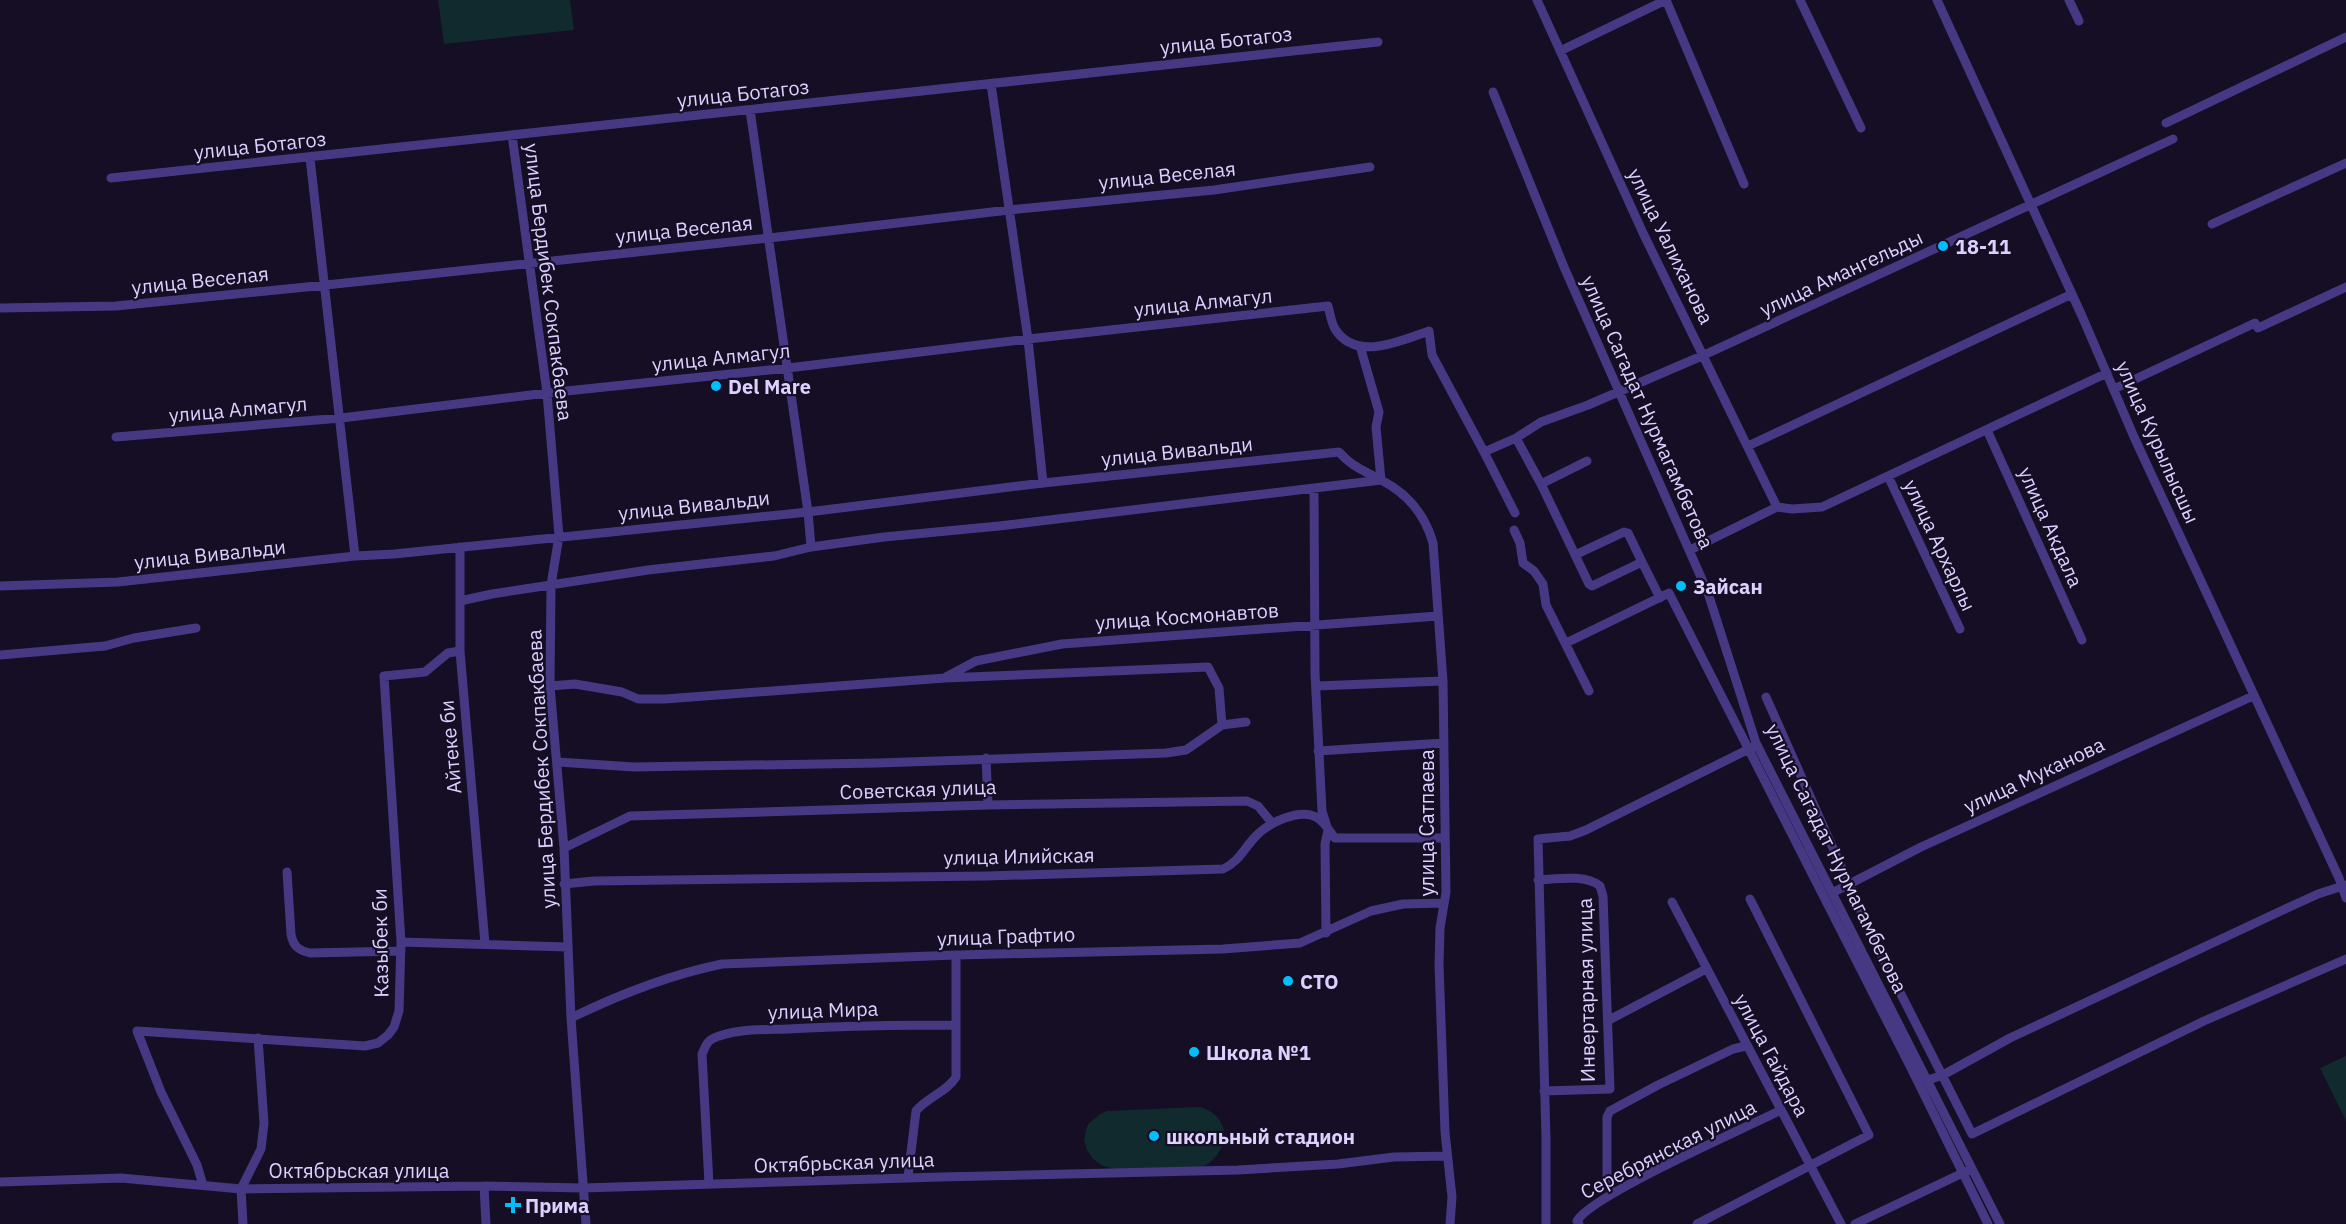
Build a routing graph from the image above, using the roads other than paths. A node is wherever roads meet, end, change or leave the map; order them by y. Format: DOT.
graph roads {
  1 [pos="1537,0"];
  2 [pos="1666,0"];
  3 [pos="1800,0"];
  4 [pos="1937,0"];
  5 [pos="2069,0"];
  6 [pos="2079,21"];
  7 [pos="2346,37"];
  8 [pos="1378,42"];
  9 [pos="1560,51"];
  10 [pos="991,84"];
  11 [pos="1493,92"];
  12 [pos="750,110"];
  13 [pos="2166,123"];
  14 [pos="1861,128"];
  15 [pos="512,135"];
  16 [pos="2173,139"];
  17 [pos="310,158"];
  18 [pos="2346,163"];
  19 [pos="1370,166"];
  20 [pos="111,178"];
  21 [pos="1744,184"];
  22 [pos="2032,206"];
  23 [pos="1009,210"];
  24 [pos="2212,224"];
  25 [pos="769,238"];
  26 [pos="528,263"];
  27 [pos="326,285"];
  28 [pos="2346,287"];
  29 [pos="2072,294"];
  30 [pos="0,308"];
  31 [pos="1028,339"];
  32 [pos="1360,346"];
  33 [pos="1704,355"];
  34 [pos="788,369"];
  35 [pos="2107,373"];
  36 [pos="2114,389"];
  37 [pos="1620,391"];
  38 [pos="547,393"];
  39 [pos="341,418"];
  40 [pos="1987,429"];
  41 [pos="116,437"];
  42 [pos="1516,438"];
  43 [pos="1748,446"];
  44 [pos="1484,452"];
  45 [pos="1587,461"];
  46 [pos="1888,476"];
  47 [pos="1381,480"];
  48 [pos="1042,483"];
  49 [pos="1541,484"];
  50 [pos="1314,488"];
  51 [pos="1777,507"];
  52 [pos="808,512"];
  53 [pos="1515,513"];
  54 [pos="1514,530"];
  55 [pos="559,536"];
  56 [pos="459,547"];
  57 [pos="811,547"];
  58 [pos="1690,550"];
  59 [pos="1575,555"];
  60 [pos="355,556"];
  61 [pos="1642,562"];
  62 [pos="551,585"];
  63 [pos="0,586"];
  64 [pos="1660,598"];
  65 [pos="460,601"];
  66 [pos="1438,616"];
  67 [pos="1316,625"];
  68 [pos="196,628"];
  69 [pos="1960,629"];
  70 [pos="2082,640"];
  71 [pos="1566,643"];
  72 [pos="460,651"];
  73 [pos="0,655"];
  74 [pos="945,678"];
  75 [pos="1443,681"];
  76 [pos="550,686"];
  77 [pos="1316,686"];
  78 [pos="1590,691"];
  79 [pos="2253,696"];
  80 [pos="1766,697"];
  81 [pos="1246,722"];
  82 [pos="1222,725"];
  83 [pos="1444,743"];
  84 [pos="1758,745"];
  85 [pos="1748,750"];
  86 [pos="1318,751"];
  87 [pos="986,758"];
  88 [pos="558,762"];
  89 [pos="988,805"];
  90 [pos="1272,823"];
  91 [pos="1328,830"];
  92 [pos="1445,838"];
  93 [pos="564,848"];
  94 [pos="287,872"];
  95 [pos="1538,880"];
  96 [pos="564,884"];
  97 [pos="1849,884"];
  98 [pos="2344,886"];
  99 [pos="1832,893"];
  100 [pos="2346,898"];
  101 [pos="1750,899"];
  102 [pos="1672,902"];
  103 [pos="1444,903"];
  104 [pos="1326,933"];
  105 [pos="485,944"];
  106 [pos="401,946"];
  107 [pos="568,947"];
  108 [pos="956,955"];
  109 [pos="2346,959"];
  110 [pos="1706,969"];
  111 [pos="571,1018"];
  112 [pos="1609,1020"];
  113 [pos="955,1025"];
  114 [pos="258,1038"];
  115 [pos="1746,1046"];
  116 [pos="1943,1075"];
  117 [pos="1928,1080"];
  118 [pos="1544,1091"];
  119 [pos="1782,1110"];
  120 [pos="1447,1156"];
  121 [pos="1810,1166"];
  122 [pos="1967,1170"];
  123 [pos="908,1178"];
  124 [pos="0,1182"];
  125 [pos="709,1184"];
  126 [pos="203,1185"];
  127 [pos="484,1186"];
  128 [pos="583,1188"];
  129 [pos="241,1189"];
  130 [pos="1613,1193"];
  131 [pos="1575,1223"];
  132 [pos="243,1224"];
  133 [pos="486,1224"];
  134 [pos="586,1224"];
  135 [pos="1450,1224"];
  136 [pos="1546,1224"];
  137 [pos="1697,1224"];
  138 [pos="1841,1224"];
  139 [pos="1855,1224"];
  140 [pos="1988,1224"];
  141 [pos="2000,1224"];
  1 -- 9 [label="street, улица Уалиханова"];
  2 -- 9 [label="street"];
  2 -- 21 [label="street"];
  3 -- 14 [label="street"];
  4 -- 22 [label="street, улица Курылысшы"];
  5 -- 6 [label="street"];
  7 -- 13 [label="street"];
  8 -- 10 [label="street, улица Ботагоз"];
  9 -- 33 [label="street, улица Уалиханова"];
  10 -- 12 [label="street, улица Ботагоз"];
  10 -- 23 [label="street"];
  11 -- 37 [label="street, улица Сагадат Нурмагамбетова"];
  12 -- 15 [label="street, улица Ботагоз"];
  12 -- 25 [label="street"];
  15 -- 17 [label="street, улица Ботагоз"];
  15 -- 26 [label="street, улица Бердибек Сокпакбаева"];
  16 -- 22 [label="street, улица Амангельды"];
  17 -- 20 [label="street, улица Ботагоз"];
  17 -- 27 [label="street"];
  18 -- 24 [label="street"];
  19 -- 23 [label="street, улица Веселая"];
  22 -- 29 [label="street, улица Курылысшы"];
  22 -- 33 [label="street, улица Амангельды"];
  23 -- 25 [label="street, улица Веселая"];
  23 -- 31 [label="street"];
  25 -- 26 [label="street, улица Веселая"];
  25 -- 34 [label="street"];
  26 -- 27 [label="street, улица Веселая"];
  26 -- 38 [label="street, улица Бердибек Сокпакбаева"];
  27 -- 30 [label="street, улица Веселая"];
  27 -- 39 [label="street"];
  28 -- 36 [label="street"];
  29 -- 35 [label="street, улица Курылысшы"];
  29 -- 43 [label="street"];
  31 -- 32 [label="street, улица Алмагул"];
  31 -- 34 [label="street, улица Алмагул"];
  31 -- 48 [label="street"];
  32 -- 44 [label="street"];
  32 -- 47 [label="street"];
  33 -- 37 [label="street, улица Амангельды"];
  33 -- 43 [label="street, улица Уалиханова"];
  34 -- 38 [label="street, улица Алмагул"];
  34 -- 52 [label="street"];
  35 -- 36 [label="street, улица Курылысшы"];
  35 -- 40 [label="street"];
  36 -- 79 [label="street, улица Курылысшы"];
  37 -- 42 [label="street, улица Амангельды"];
  37 -- 58 [label="street, улица Сагадат Нурмагамбетова"];
  38 -- 39 [label="street, улица Алмагул"];
  38 -- 55 [label="street, улица Бердибек Сокпакбаева"];
  39 -- 41 [label="street, улица Алмагул"];
  39 -- 60 [label="street"];
  40 -- 46 [label="street"];
  40 -- 70 [label="street, улица Акдала"];
  42 -- 44 [label="street, улица Амангельды"];
  42 -- 49 [label="street"];
  43 -- 51 [label="street, улица Уалиханова"];
  44 -- 53 [label="street"];
  45 -- 49 [label="street"];
  46 -- 51 [label="street"];
  46 -- 69 [label="street, улица Архарлы"];
  47 -- 48 [label="street, улица Вивальди"];
  47 -- 50 [label="street"];
  47 -- 66 [label="street, улица Сатпаева"];
  48 -- 52 [label="street, улица Вивальди"];
  49 -- 59 [label="street"];
  50 -- 57 [label="street"];
  50 -- 67 [label="street"];
  51 -- 58 [label="street"];
  52 -- 55 [label="street, улица Вивальди"];
  52 -- 57 [label="street"];
  54 -- 71 [label="street"];
  55 -- 56 [label="street, улица Вивальди"];
  55 -- 62 [label="street, улица Бердибек Сокпакбаева"];
  56 -- 60 [label="street, улица Вивальди"];
  56 -- 65 [label="street, Айтеке би"];
  57 -- 62 [label="street"];
  58 -- 84 [label="street, улица Сагадат Нурмагамбетова"];
  59 -- 61 [label="street"];
  59 -- 61 [label="street"];
  60 -- 63 [label="street, улица Вивальди"];
  61 -- 64 [label="street"];
  62 -- 65 [label="street"];
  62 -- 76 [label="street, улица Бердибек Сокпакбаева"];
  64 -- 71 [label="street"];
  64 -- 85 [label="street"];
  65 -- 72 [label="street, Айтеке би"];
  66 -- 67 [label="street, улица Космонавтов"];
  66 -- 75 [label="street, улица Сатпаева"];
  67 -- 74 [label="street, улица Космонавтов"];
  67 -- 77 [label="street"];
  68 -- 73 [label="street"];
  71 -- 78 [label="street"];
  72 -- 105 [label="street, Айтеке би"];
  72 -- 106 [label="street, Казыбек би"];
  74 -- 76 [label="street, улица Космонавтов"];
  74 -- 82 [label="street, улица Космонавтов"];
  75 -- 77 [label="street"];
  75 -- 83 [label="street, улица Сатпаева"];
  76 -- 88 [label="street, улица Бердибек Сокпакбаева"];
  77 -- 86 [label="street"];
  79 -- 97 [label="street, улица Муканова"];
  79 -- 98 [label="street, улица Курылысшы"];
  80 -- 97 [label="street"];
  81 -- 82 [label="street"];
  82 -- 87 [label="street"];
  83 -- 86 [label="street"];
  83 -- 92 [label="street, улица Сатпаева"];
  84 -- 85 [label="street"];
  84 -- 99 [label="street, улица Сагадат Нурмагамбетова"];
  85 -- 95 [label="street"];
  85 -- 122 [label="street"];
  86 -- 91 [label="street"];
  87 -- 88 [label="street"];
  87 -- 89 [label="street"];
  88 -- 93 [label="street, улица Бердибек Сокпакбаева"];
  89 -- 90 [label="street, Советская улица"];
  89 -- 93 [label="street, Советская улица"];
  90 -- 91 [label="street, улица Илийская"];
  90 -- 96 [label="street, улица Илийская"];
  91 -- 92 [label="street, улица Илийская"];
  91 -- 104 [label="street"];
  92 -- 103 [label="street, улица Сатпаева"];
  93 -- 96 [label="street, улица Бердибек Сокпакбаева"];
  94 -- 106 [label="street"];
  95 -- 112 [label="street, Инвертарная улица"];
  95 -- 118 [label="street"];
  96 -- 107 [label="street, улица Бердибек Сокпакбаева"];
  97 -- 99 [label="street, улица Муканова"];
  97 -- 116 [label="street"];
  98 -- 100 [label="street, улица Курылысшы"];
  98 -- 116 [label="street"];
  99 -- 117 [label="street, улица Сагадат Нурмагамбетова"];
  101 -- 121 [label="street"];
  102 -- 110 [label="street, улица Гайдара"];
  103 -- 104 [label="street, улица Графтио"];
  103 -- 120 [label="street, улица Сатпаева"];
  104 -- 108 [label="street, улица Графтио"];
  105 -- 106 [label="street"];
  105 -- 107 [label="street"];
  106 -- 114 [label="street, Казыбек би"];
  107 -- 111 [label="street, улица Бердибек Сокпакбаева"];
  108 -- 111 [label="street, улица Графтио"];
  108 -- 113 [label="street"];
  109 -- 116 [label="street"];
  110 -- 112 [label="street"];
  110 -- 115 [label="street, улица Гайдара"];
  111 -- 128 [label="street, улица Бердибек Сокпакбаева"];
  112 -- 118 [label="street, Инвертарная улица"];
  113 -- 123 [label="street"];
  113 -- 125 [label="street, улица Мира"];
  114 -- 126 [label="street, Казыбек би"];
  114 -- 129 [label="street"];
  115 -- 119 [label="street, улица Гайдара"];
  115 -- 130 [label="street"];
  116 -- 117 [label="street"];
  117 -- 122 [label="street, улица Сагадат Нурмагамбетова"];
  118 -- 136 [label="street"];
  119 -- 121 [label="street, улица Гайдара"];
  119 -- 130 [label="street, Серебрянская улица"];
  120 -- 123 [label="street, Октябрьская улица"];
  120 -- 135 [label="street, улица Сатпаева"];
  121 -- 137 [label="street"];
  121 -- 138 [label="street, улица Гайдара"];
  122 -- 139 [label="street"];
  122 -- 140 [label="street"];
  122 -- 141 [label="street, улица Сагадат Нурмагамбетова"];
  123 -- 125 [label="street, Октябрьская улица"];
  124 -- 126 [label="street, Октябрьская улица"];
  125 -- 128 [label="street, Октябрьская улица"];
  126 -- 129 [label="street, Октябрьская улица"];
  127 -- 128 [label="street, Октябрьская улица"];
  127 -- 129 [label="street, Октябрьская улица"];
  127 -- 133 [label="street"];
  128 -- 134 [label="street, улица Бердибек Сокпакбаева"];
  129 -- 132 [label="street"];
  130 -- 131 [label="street, Серебрянская улица"];
}
